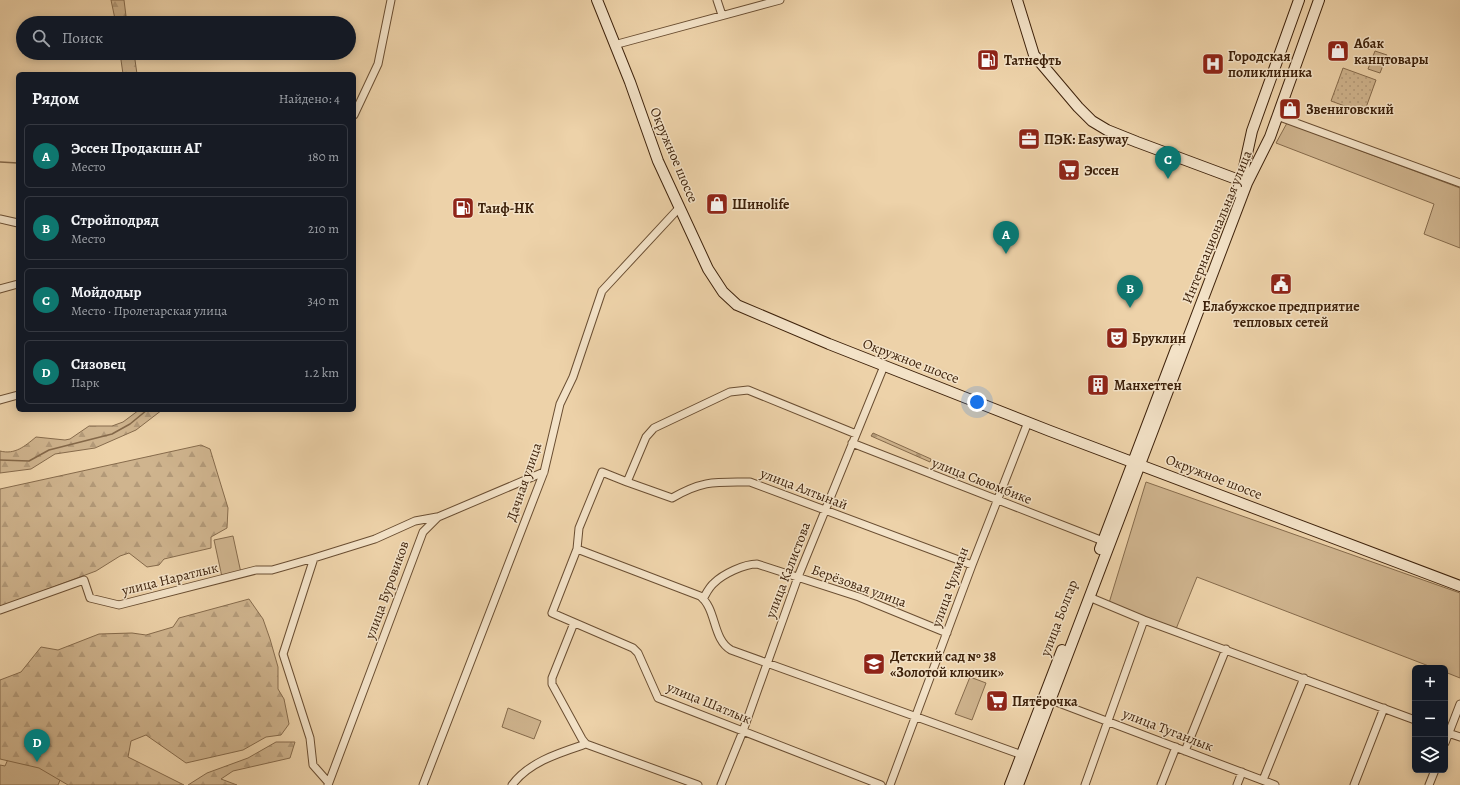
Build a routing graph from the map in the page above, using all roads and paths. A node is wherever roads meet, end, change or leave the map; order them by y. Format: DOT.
graph roads {
  1 [pos="391,0"];
  2 [pos="597,0"];
  3 [pos="717,0"];
  4 [pos="780,0"];
  5 [pos="1016,0"];
  6 [pos="1299,0"];
  7 [pos="1319,0"];
  8 [pos="722,14"];
  9 [pos="614,45"];
  10 [pos="356,111"];
  11 [pos="1277,116"];
  12 [pos="1252,132"];
  13 [pos="1270,137"];
  14 [pos="1244,182"];
  15 [pos="1460,183"];
  16 [pos="680,207"];
  17 [pos="0,218"];
  18 [pos="16,222"];
  19 [pos="16,285"];
  20 [pos="0,289"];
  21 [pos="884,366"];
  22 [pos="16,396"];
  23 [pos="0,400"];
  24 [pos="1028,422"];
  25 [pos="856,434"];
  26 [pos="852,443"];
  27 [pos="1137,462"];
  28 [pos="544,472"];
  29 [pos="626,482"];
  30 [pos="996,501"];
  31 [pos="825,510"];
  32 [pos="438,517"];
  33 [pos="1103,541"];
  34 [pos="577,549"];
  35 [pos="314,558"];
  36 [pos="972,564"];
  37 [pos="798,577"];
  38 [pos="1460,586"];
  39 [pos="1089,597"];
  40 [pos="703,599"];
  41 [pos="0,610"];
  42 [pos="1144,620"];
  43 [pos="574,623"];
  44 [pos="947,633"];
  45 [pos="1226,649"];
  46 [pos="767,664"];
  47 [pos="1304,678"];
  48 [pos="1051,700"];
  49 [pos="1460,704"];
  50 [pos="1384,708"];
  51 [pos="915,716"];
  52 [pos="1412,719"];
  53 [pos="1109,722"];
  54 [pos="1448,730"];
  55 [pos="743,731"];
  56 [pos="1448,732"];
  57 [pos="1460,737"];
  58 [pos="586,744"];
  59 [pos="1176,747"];
  60 [pos="1185,751"];
  61 [pos="1022,756"];
  62 [pos="1242,772"];
  63 [pos="1434,773"];
  64 [pos="1263,780"];
  65 [pos="328,784"];
  66 [pos="423,785"];
  67 [pos="512,785"];
  68 [pos="698,785"];
  69 [pos="722,785"];
  70 [pos="881,785"];
  71 [pos="890,785"];
  72 [pos="1010,785"];
  73 [pos="1018,785"];
  74 [pos="1085,785"];
  75 [pos="1162,785"];
  76 [pos="1237,785"];
  77 [pos="1276,785"];
  78 [pos="1354,785"];
  79 [pos="1429,785"];
  1 -- 10 [label="street"];
  2 -- 9 [label="street, Окружное шоссе"];
  3 -- 8 [label="street"];
  4 -- 8 [label="street"];
  5 -- 14 [label="street"];
  6 -- 12 [label="street, Интернациональная улица"];
  7 -- 11 [label="street, Интернациональная улица"];
  8 -- 9 [label="street"];
  9 -- 16 [label="street, Окружное шоссе"];
  11 -- 13 [label="street, Интернациональная улица"];
  11 -- 15 [label="street"];
  12 -- 13 [label="street"];
  12 -- 14 [label="street, Интернациональная улица"];
  13 -- 14 [label="street, Интернациональная улица"];
  14 -- 27 [label="street, Интернациональная улица"];
  16 -- 21 [label="street, Окружное шоссе"];
  16 -- 28 [label="street, Дачная улица"];
  17 -- 18 [label="street"];
  19 -- 20 [label="street"];
  21 -- 24 [label="street, Окружное шоссе"];
  21 -- 25 [label="street, улица Калистова"];
  22 -- 23 [label="street"];
  24 -- 27 [label="street, Окружное шоссе"];
  24 -- 30 [label="street, улица Чулман"];
  25 -- 26 [label="street, улица Калистова"];
  25 -- 29 [label="street"];
  26 -- 30 [label="street, улица Сююмбике"];
  26 -- 31 [label="street, улица Калистова"];
  27 -- 33 [label="street, улица Болгар"];
  27 -- 38 [label="street, Окружное шоссе"];
  27 -- 39 [label="street, улица Болгар"];
  28 -- 32 [label="street, улица Буровиков"];
  28 -- 66 [label="street, Дачная улица"];
  29 -- 31 [label="street, улица Алтынай"];
  29 -- 34 [label="street, улица Алтынай"];
  30 -- 33 [label="street, улица Сююмбике"];
  30 -- 36 [label="street, улица Чулман"];
  31 -- 36 [label="street, улица Алтынай"];
  31 -- 37 [label="street, улица Калистова"];
  32 -- 35 [label="street, улица Наратлык"];
  32 -- 65 [label="street, улица Буровиков"];
  33 -- 61 [label="street, улица Болгар"];
  34 -- 40 [label="street"];
  34 -- 43 [label="street, улица Шатлык"];
  35 -- 41 [label="street, улица Наратлык"];
  35 -- 65 [label="street"];
  36 -- 44 [label="street, улица Чулман"];
  37 -- 40 [label="street, Берёзовая улица"];
  37 -- 44 [label="street, Берёзовая улица"];
  37 -- 46 [label="street, улица Калистова"];
  39 -- 42 [label="street"];
  39 -- 48 [label="street, улица Болгар"];
  40 -- 46 [label="street"];
  42 -- 45 [label="street"];
  42 -- 53 [label="street"];
  43 -- 55 [label="street, улица Шатлык"];
  43 -- 58 [label="street"];
  44 -- 51 [label="street, улица Чулман"];
  45 -- 47 [label="street"];
  45 -- 60 [label="street"];
  46 -- 51 [label="street"];
  46 -- 55 [label="street, улица Калистова"];
  47 -- 50 [label="street"];
  47 -- 64 [label="street"];
  48 -- 53 [label="street, улица Туганлык"];
  48 -- 73 [label="street, улица Болгар"];
  49 -- 54 [label="street"];
  50 -- 52 [label="street"];
  50 -- 78 [label="street"];
  51 -- 61 [label="street"];
  51 -- 71 [label="street, улица Чулман"];
  53 -- 59 [label="street, улица Туганлык"];
  53 -- 74 [label="street"];
  55 -- 69 [label="street, улица Калистова"];
  55 -- 70 [label="street, улица Шатлык"];
  56 -- 57 [label="street"];
  58 -- 67 [label="street"];
  58 -- 68 [label="street"];
  59 -- 60 [label="street, улица Туганлык"];
  59 -- 75 [label="street"];
  60 -- 62 [label="street, улица Туганлык"];
  61 -- 72 [label="street, улица Болгар"];
  62 -- 64 [label="street, улица Туганлык"];
  62 -- 76 [label="street"];
  63 -- 79 [label="street"];
  64 -- 77 [label="street, улица Туганлык"];
}
